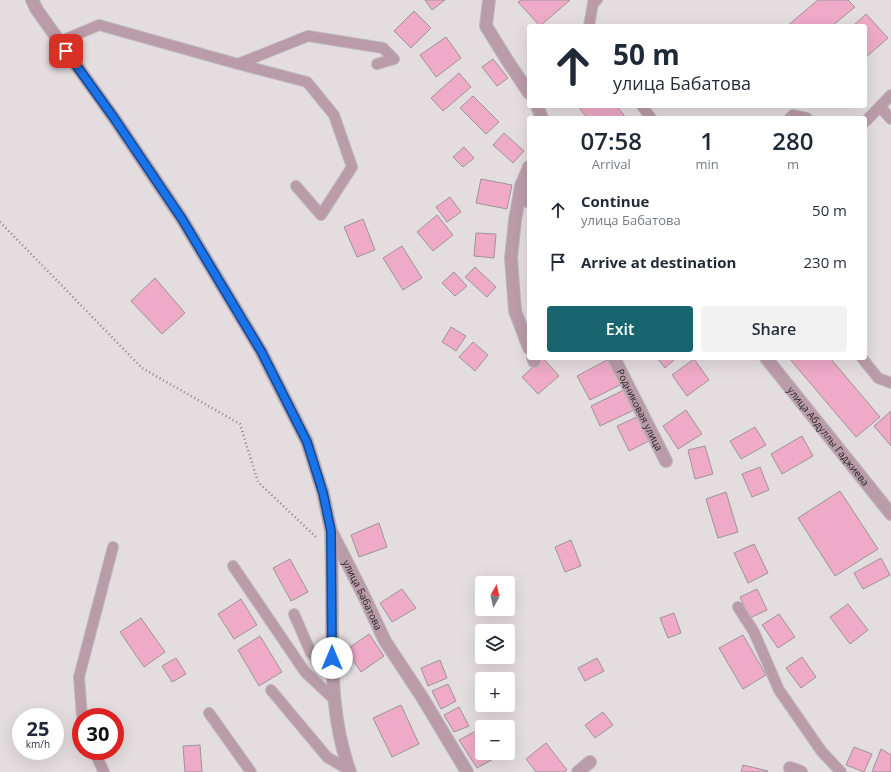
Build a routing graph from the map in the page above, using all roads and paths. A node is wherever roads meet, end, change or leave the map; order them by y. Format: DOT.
graph roads {
  1 [pos="32,0"];
  2 [pos="490,0"];
  3 [pos="597,0"];
  4 [pos="589,24"];
  5 [pos="59,42"];
  6 [pos="238,64"];
  7 [pos="377,64"];
  8 [pos="527,90"];
  9 [pos="891,95"];
  10 [pos="880,107"];
  11 [pos="891,119"];
  12 [pos="867,120"];
  13 [pos="527,172"];
  14 [pos="296,186"];
  15 [pos="521,186"];
  16 [pos="527,198"];
  17 [pos="0,222"];
  18 [pos="527,343"];
  19 [pos="615,360"];
  20 [pos="768,360"];
  21 [pos="864,360"];
  22 [pos="891,383"];
  23 [pos="666,461"];
  24 [pos="891,514"];
  25 [pos="331,531"];
  26 [pos="322,543"];
  27 [pos="113,547"];
  28 [pos="233,566"];
  29 [pos="738,607"];
  30 [pos="294,614"];
  31 [pos="332,674"];
  32 [pos="271,690"];
  33 [pos="334,699"];
  34 [pos="81,708"];
  35 [pos="209,713"];
  36 [pos="98,760"];
  37 [pos="590,762"];
  38 [pos="349,771"];
  39 [pos="104,772"];
  40 [pos="251,772"];
  41 [pos="467,772"];
  42 [pos="578,772"];
  43 [pos="841,772"];
  1 -- 5 [label="street, улица Бабатова"];
  2 -- 8 [label="street"];
  3 -- 4 [label="lane"];
  5 -- 6 [label="lane"];
  5 -- 25 [label="street, улица Бабатова"];
  6 -- 7 [label="lane"];
  6 -- 14 [label="lane"];
  9 -- 10 [label="lane"];
  10 -- 11 [label="lane"];
  10 -- 12 [label="lane"];
  13 -- 15 [label="street"];
  15 -- 16 [label="street"];
  15 -- 18 [label="street"];
  17 -- 26 [label="path"];
  19 -- 23 [label="street, Родниковая улица"];
  20 -- 24 [label="street, улица Абдуллы Гаджиева"];
  21 -- 22 [label="lane"];
  25 -- 31 [label="street"];
  25 -- 41 [label="street, улица Бабатова"];
  27 -- 34 [label="lane"];
  28 -- 33 [label="lane"];
  29 -- 43 [label="lane"];
  30 -- 31 [label="lane"];
  31 -- 33 [label="street"];
  32 -- 38 [label="lane"];
  33 -- 38 [label="street"];
  35 -- 40 [label="lane"];
  36 -- 39 [label="lane"];
  37 -- 42 [label="street"];
}
